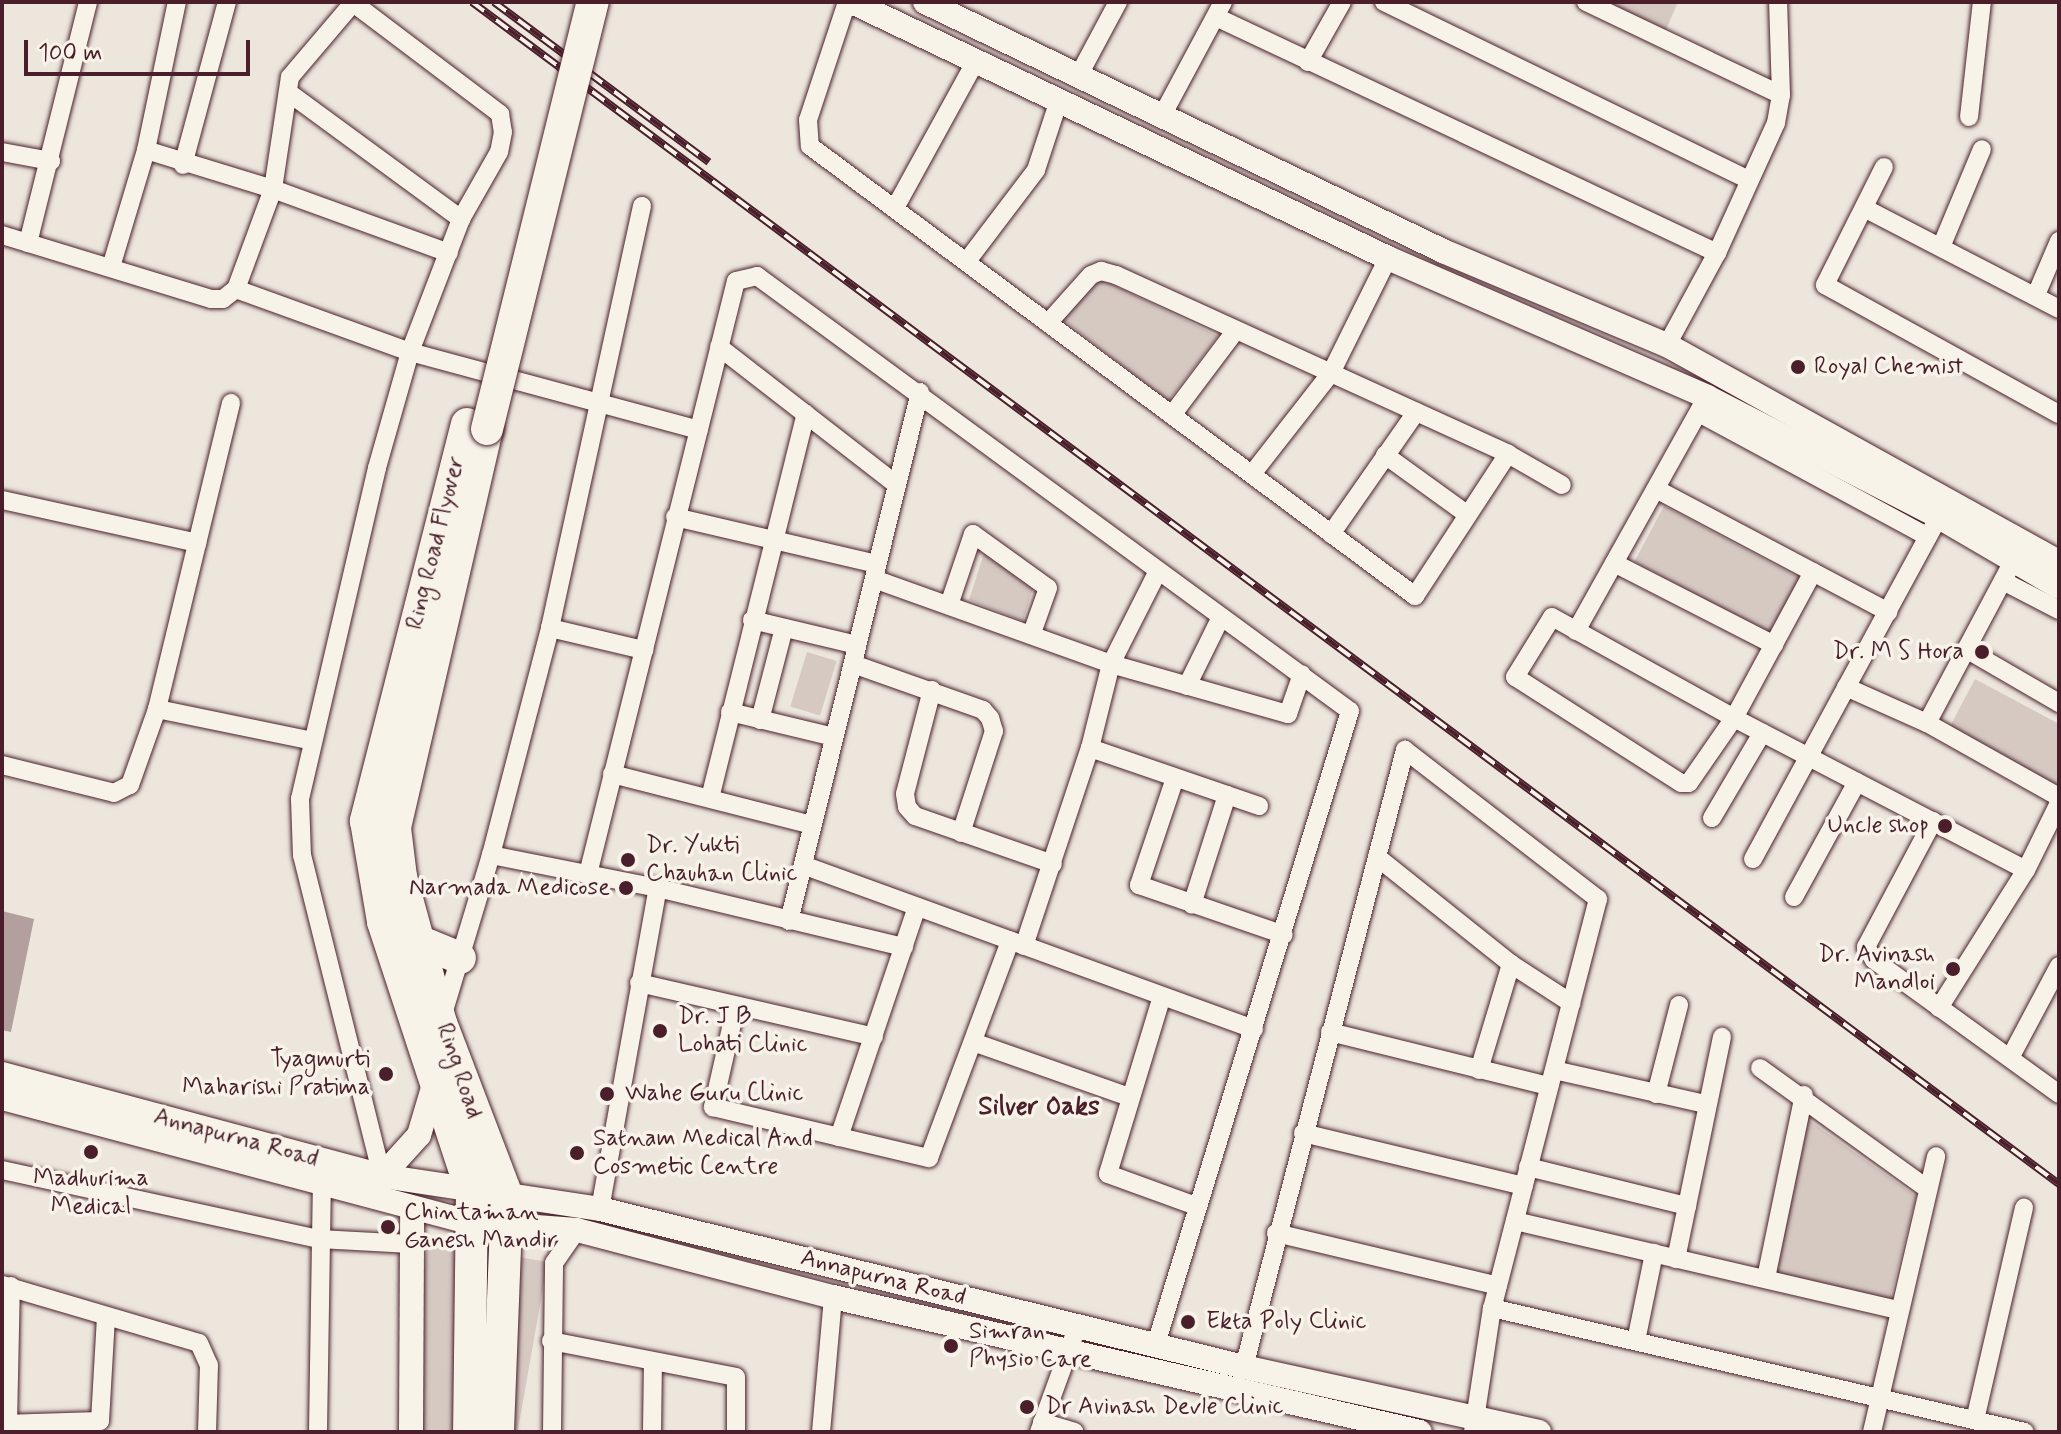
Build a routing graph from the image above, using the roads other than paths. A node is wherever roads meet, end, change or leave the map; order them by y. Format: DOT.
graph roads {
  1 [pos="88,2"];
  2 [pos="177,2"];
  3 [pos="227,2"];
  4 [pos="352,2"];
  5 [pos="571,2"];
  6 [pos="593,2"];
  7 [pos="850,2"];
  8 [pos="925,2"];
  9 [pos="1118,2"];
  10 [pos="1342,2"];
  11 [pos="1384,2"];
  12 [pos="1586,2"];
  13 [pos="1778,2"];
  14 [pos="1982,2"];
  15 [pos="1220,10"];
  16 [pos="977,59"];
  17 [pos="1308,62"];
  18 [pos="1080,73"];
  19 [pos="288,92"];
  20 [pos="1781,95"];
  21 [pos="1059,100"];
  22 [pos="1163,114"];
  23 [pos="1969,117"];
  24 [pos="1982,149"];
  25 [pos="146,150"];
  26 [pos="2,152"];
  27 [pos="51,161"];
  28 [pos="183,165"];
  29 [pos="1884,167"];
  30 [pos="1749,180"];
  31 [pos="273,189"];
  32 [pos="642,206"];
  33 [pos="895,208"];
  34 [pos="1866,209"];
  35 [pos="461,219"];
  36 [pos="2,235"];
  37 [pos="2059,241"];
  38 [pos="28,243"];
  39 [pos="1941,247"];
  40 [pos="449,253"];
  41 [pos="1717,253"];
  42 [pos="1388,258"];
  43 [pos="967,261"];
  44 [pos="111,267"];
  45 [pos="236,289"];
  46 [pos="2036,295"];
  47 [pos="2059,309"];
  48 [pos="1048,323"];
  49 [pos="1236,330"];
  50 [pos="1667,345"];
  51 [pos="719,347"];
  52 [pos="410,352"];
  53 [pos="1331,373"];
  54 [pos="920,392"];
  55 [pos="231,403"];
  56 [pos="601,405"];
  57 [pos="1703,405"];
  58 [pos="1416,412"];
  59 [pos="806,414"];
  60 [pos="2059,414"];
  61 [pos="1172,415"];
  62 [pos="699,430"];
  63 [pos="1508,454"];
  64 [pos="1385,455"];
  65 [pos="1252,474"];
  66 [pos="897,485"];
  67 [pos="1562,485"];
  68 [pos="1656,489"];
  69 [pos="2,500"];
  70 [pos="1468,515"];
  71 [pos="675,517"];
  72 [pos="1934,527"];
  73 [pos="1331,534"];
  74 [pos="772,537"];
  75 [pos="197,543"];
  76 [pos="2059,562"];
  77 [pos="1614,563"];
  78 [pos="876,571"];
  79 [pos="1158,571"];
  80 [pos="2008,571"];
  81 [pos="1813,572"];
  82 [pos="2059,587"];
  83 [pos="949,605"];
  84 [pos="2059,610"];
  85 [pos="1888,612"];
  86 [pos="1221,617"];
  87 [pos="752,620"];
  88 [pos="550,628"];
  89 [pos="784,628"];
  90 [pos="1576,631"];
  91 [pos="1032,633"];
  92 [pos="857,645"];
  93 [pos="1774,645"];
  94 [pos="1966,649"];
  95 [pos="644,650"];
  96 [pos="853,664"];
  97 [pos="1111,664"];
  98 [pos="1302,674"];
  99 [pos="1187,686"];
  100 [pos="1846,687"];
  101 [pos="932,690"];
  102 [pos="2059,703"];
  103 [pos="157,709"];
  104 [pos="730,712"];
  105 [pos="1734,718"];
  106 [pos="760,720"];
  107 [pos="1927,723"];
  108 [pos="1762,733"];
  109 [pos="834,737"];
  110 [pos="313,741"];
  111 [pos="1090,748"];
  112 [pos="1808,757"];
  113 [pos="2,765"];
  114 [pos="612,774"];
  115 [pos="1174,781"];
  116 [pos="1857,782"];
  117 [pos="1227,795"];
  118 [pos="710,798"];
  119 [pos="2059,800"];
  120 [pos="1259,806"];
  121 [pos="1712,818"];
  122 [pos="1933,821"];
  123 [pos="812,825"];
  124 [pos="961,833"];
  125 [pos="491,855"];
  126 [pos="1377,857"];
  127 [pos="1753,859"];
  128 [pos="1053,864"];
  129 [pos="803,865"];
  130 [pos="2026,870"];
  131 [pos="588,874"];
  132 [pos="658,888"];
  133 [pos="1794,897"];
  134 [pos="1192,905"];
  135 [pos="917,907"];
  136 [pos="789,921"];
  137 [pos="1284,935"];
  138 [pos="421,942"];
  139 [pos="1017,943"];
  140 [pos="904,947"];
  141 [pos="460,958"];
  142 [pos="1511,964"];
  143 [pos="2059,966"];
  144 [pos="639,983"];
  145 [pos="1162,996"];
  146 [pos="1571,1003"];
  147 [pos="1679,1005"];
  148 [pos="736,1006"];
  149 [pos="1939,1008"];
  150 [pos="441,1023"];
  151 [pos="1254,1029"];
  152 [pos="1330,1032"];
  153 [pos="874,1037"];
  154 [pos="1722,1037"];
  155 [pos="973,1042"];
  156 [pos="2010,1058"];
  157 [pos="1760,1068"];
  158 [pos="1479,1070"];
  159 [pos="2,1074"];
  160 [pos="1552,1078"];
  161 [pos="435,1081"];
  162 [pos="1656,1094"];
  163 [pos="2059,1094"];
  164 [pos="1804,1095"];
  165 [pos="1129,1097"];
  166 [pos="2,1098"];
  167 [pos="1705,1104"];
  168 [pos="1303,1133"];
  169 [pos="839,1137"];
  170 [pos="1936,1156"];
  171 [pos="1528,1167"];
  172 [pos="2,1170"];
  173 [pos="382,1176"];
  174 [pos="322,1182"];
  175 [pos="1524,1186"];
  176 [pos="1928,1189"];
  177 [pos="1196,1206"];
  178 [pos="1687,1206"];
  179 [pos="471,1207"];
  180 [pos="412,1208"];
  181 [pos="2024,1208"];
  182 [pos="600,1209"];
  183 [pos="506,1211"];
  184 [pos="1515,1221"];
  185 [pos="577,1230"];
  186 [pos="1276,1233"];
  187 [pos="319,1239"];
  188 [pos="411,1244"];
  189 [pos="1654,1253"];
  190 [pos="1676,1259"];
  191 [pos="1766,1278"];
  192 [pos="6,1286"];
  193 [pos="1498,1286"];
  194 [pos="833,1297"];
  195 [pos="1492,1308"];
  196 [pos="1898,1310"];
  197 [pos="106,1318"];
  198 [pos="1078,1325"];
  199 [pos="551,1341"];
  200 [pos="1636,1341"];
  201 [pos="1156,1344"];
  202 [pos="1068,1351"];
  203 [pos="653,1362"];
  204 [pos="1244,1367"];
  205 [pos="1878,1394"];
  206 [pos="1975,1420"];
  207 [pos="5,1424"];
  208 [pos="1352,1424"];
  209 [pos="1474,1425"];
  210 [pos="1041,1427"];
  211 [pos="207,1432"];
  212 [pos="318,1432"];
  213 [pos="411,1432"];
  214 [pos="469,1432"];
  215 [pos="498,1432"];
  216 [pos="552,1432"];
  217 [pos="652,1432"];
  218 [pos="736,1432"];
  219 [pos="821,1432"];
  220 [pos="1075,1432"];
  221 [pos="1420,1432"];
  222 [pos="1539,1432"];
  223 [pos="1872,1432"];
  224 [pos="2025,1432"];
  1 -- 27 [label="street"];
  2 -- 25 [label="street"];
  3 -- 28 [label="street"];
  4 -- 19 [label="street"];
  4 -- 35 [label="street"];
  5 -- 161 [label="highway, Ring Road Flyover"];
  6 -- 138 [label="highway, Ring Road Flyover, bridge"];
  7 -- 16 [label="main road"];
  7 -- 33 [label="street"];
  8 -- 18 [label="main road"];
  9 -- 18 [label="street"];
  10 -- 17 [label="street"];
  11 -- 30 [label="street"];
  12 -- 20 [label="street"];
  13 -- 20 [label="street"];
  14 -- 23 [label="street"];
  15 -- 17 [label="street"];
  15 -- 22 [label="street"];
  16 -- 21 [label="main road"];
  16 -- 33 [label="street"];
  17 -- 41 [label="street"];
  18 -- 22 [label="main road"];
  19 -- 31 [label="street"];
  19 -- 35 [label="street"];
  20 -- 30 [label="street"];
  21 -- 42 [label="main road"];
  21 -- 43 [label="street"];
  22 -- 50 [label="main road"];
  24 -- 39 [label="street"];
  25 -- 28 [label="street"];
  25 -- 44 [label="street"];
  26 -- 27 [label="street"];
  27 -- 38 [label="street"];
  28 -- 31 [label="street"];
  29 -- 34 [label="street"];
  30 -- 41 [label="street"];
  31 -- 40 [label="street"];
  31 -- 45 [label="street"];
  32 -- 56 [label="street"];
  33 -- 43 [label="street"];
  34 -- 39 [label="street"];
  34 -- 60 [label="street"];
  35 -- 40 [label="street"];
  36 -- 38 [label="street"];
  37 -- 46 [label="street"];
  38 -- 44 [label="street"];
  39 -- 46 [label="street"];
  40 -- 52 [label="street"];
  41 -- 50 [label="street"];
  42 -- 53 [label="street"];
  42 -- 57 [label="main road"];
  43 -- 48 [label="street"];
  44 -- 45 [label="street"];
  45 -- 52 [label="street"];
  46 -- 47 [label="street"];
  48 -- 49 [label="street"];
  48 -- 61 [label="street"];
  49 -- 53 [label="street"];
  49 -- 61 [label="street"];
  50 -- 76 [label="main road"];
  51 -- 54 [label="street"];
  51 -- 59 [label="street"];
  51 -- 62 [label="street"];
  52 -- 56 [label="street"];
  52 -- 110 [label="street"];
  53 -- 58 [label="street"];
  53 -- 65 [label="street"];
  54 -- 66 [label="street"];
  54 -- 79 [label="street"];
  55 -- 75 [label="street"];
  56 -- 62 [label="street"];
  56 -- 88 [label="street"];
  57 -- 68 [label="street"];
  57 -- 72 [label="main road"];
  58 -- 63 [label="street"];
  58 -- 64 [label="street"];
  59 -- 66 [label="street"];
  59 -- 74 [label="street"];
  61 -- 65 [label="street"];
  62 -- 71 [label="street"];
  63 -- 67 [label="street"];
  63 -- 70 [label="street"];
  64 -- 70 [label="street"];
  64 -- 73 [label="street"];
  65 -- 73 [label="street"];
  66 -- 78 [label="street"];
  68 -- 77 [label="street"];
  68 -- 81 [label="street"];
  69 -- 75 [label="street"];
  70 -- 73 [label="street"];
  71 -- 74 [label="street"];
  71 -- 95 [label="street"];
  72 -- 80 [label="main road"];
  72 -- 85 [label="street"];
  74 -- 78 [label="street"];
  74 -- 87 [label="street"];
  75 -- 103 [label="street"];
  77 -- 90 [label="street"];
  77 -- 93 [label="street"];
  78 -- 83 [label="street"];
  78 -- 92 [label="street"];
  79 -- 86 [label="street"];
  79 -- 97 [label="street"];
  80 -- 82 [label="main road"];
  80 -- 84 [label="street"];
  80 -- 94 [label="street"];
  81 -- 85 [label="street"];
  81 -- 93 [label="street"];
  83 -- 91 [label="street"];
  83 -- 91 [label="street"];
  85 -- 100 [label="street"];
  86 -- 98 [label="street"];
  86 -- 99 [label="street"];
  87 -- 89 [label="street"];
  87 -- 104 [label="street"];
  88 -- 95 [label="street"];
  88 -- 125 [label="street"];
  89 -- 92 [label="street"];
  89 -- 106 [label="street"];
  90 -- 105 [label="street"];
  90 -- 105 [label="street"];
  91 -- 97 [label="street"];
  92 -- 96 [label="street"];
  93 -- 105 [label="street"];
  94 -- 102 [label="street"];
  94 -- 107 [label="street"];
  95 -- 114 [label="street"];
  96 -- 101 [label="street"];
  96 -- 109 [label="street"];
  97 -- 99 [label="street"];
  97 -- 111 [label="street"];
  98 -- 99 [label="street"];
  98 -- 137 [label="street"];
  100 -- 107 [label="street"];
  100 -- 112 [label="street"];
  101 -- 124 [label="street"];
  101 -- 124 [label="street"];
  103 -- 110 [label="street"];
  103 -- 113 [label="street"];
  104 -- 106 [label="street"];
  104 -- 118 [label="street"];
  105 -- 108 [label="street"];
  106 -- 109 [label="street"];
  107 -- 119 [label="street"];
  108 -- 112 [label="street"];
  108 -- 121 [label="street"];
  109 -- 123 [label="street"];
  110 -- 173 [label="street"];
  111 -- 115 [label="street"];
  111 -- 128 [label="street"];
  112 -- 116 [label="street"];
  112 -- 127 [label="street"];
  114 -- 118 [label="street"];
  114 -- 131 [label="street"];
  115 -- 117 [label="street"];
  115 -- 134 [label="street"];
  116 -- 122 [label="street"];
  116 -- 133 [label="street"];
  117 -- 120 [label="street"];
  117 -- 134 [label="street"];
  118 -- 123 [label="street"];
  119 -- 130 [label="street"];
  122 -- 130 [label="street"];
  122 -- 149 [label="street"];
  123 -- 129 [label="street"];
  124 -- 128 [label="street"];
  125 -- 131 [label="street"];
  125 -- 141 [label="street"];
  126 -- 142 [label="street"];
  126 -- 146 [label="street"];
  126 -- 152 [label="street"];
  128 -- 139 [label="street"];
  129 -- 135 [label="street"];
  129 -- 136 [label="street"];
  130 -- 149 [label="street"];
  131 -- 132 [label="street"];
  132 -- 136 [label="street"];
  132 -- 144 [label="street"];
  134 -- 137 [label="street"];
  135 -- 139 [label="street"];
  135 -- 140 [label="street"];
  136 -- 140 [label="street"];
  137 -- 151 [label="street"];
  138 -- 141 [label="highway"];
  138 -- 150 [label="highway, Ring Road"];
  139 -- 145 [label="street"];
  139 -- 155 [label="street"];
  140 -- 153 [label="street"];
  141 -- 150 [label="street"];
  142 -- 146 [label="street"];
  142 -- 158 [label="street"];
  143 -- 156 [label="street"];
  144 -- 148 [label="street"];
  144 -- 182 [label="street"];
  145 -- 151 [label="street"];
  145 -- 165 [label="street"];
  146 -- 160 [label="street"];
  147 -- 162 [label="street"];
  148 -- 153 [label="street"];
  148 -- 169 [label="street"];
  149 -- 156 [label="street"];
  150 -- 183 [label="highway, Ring Road"];
  151 -- 177 [label="street"];
  152 -- 158 [label="street"];
  152 -- 168 [label="street"];
  153 -- 169 [label="street"];
  154 -- 167 [label="street"];
  155 -- 165 [label="street"];
  155 -- 169 [label="street"];
  156 -- 163 [label="street"];
  157 -- 164 [label="street"];
  158 -- 160 [label="street"];
  159 -- 173 [label="main road, Annapurna Road"];
  160 -- 162 [label="street"];
  160 -- 171 [label="street"];
  161 -- 173 [label="main road"];
  161 -- 179 [label="highway, Ring Road"];
  162 -- 167 [label="street"];
  164 -- 176 [label="street"];
  164 -- 191 [label="street"];
  165 -- 177 [label="street"];
  166 -- 174 [label="main road, Annapurna Road"];
  167 -- 178 [label="street"];
  168 -- 175 [label="street"];
  168 -- 186 [label="street"];
  170 -- 176 [label="street"];
  171 -- 175 [label="street"];
  171 -- 178 [label="street"];
  172 -- 187 [label="street"];
  173 -- 179 [label="main road, Annapurna Road"];
  174 -- 180 [label="main road, Annapurna Road"];
  174 -- 187 [label="street"];
  175 -- 184 [label="street"];
  176 -- 196 [label="street"];
  177 -- 201 [label="street"];
  178 -- 190 [label="street"];
  179 -- 180 [label="main road, Annapurna Road"];
  179 -- 183 [label="main road"];
  179 -- 214 [label="highway, Ring Road"];
  180 -- 188 [label="main road"];
  181 -- 206 [label="street"];
  182 -- 183 [label="main road, Annapurna Road"];
  182 -- 198 [label="main road, Annapurna Road"];
  183 -- 185 [label="main road, Annapurna Road"];
  183 -- 215 [label="highway, Ring Road"];
  184 -- 189 [label="street"];
  184 -- 193 [label="street"];
  185 -- 194 [label="main road, Annapurna Road"];
  185 -- 199 [label="street"];
  186 -- 193 [label="street"];
  186 -- 204 [label="street"];
  187 -- 188 [label="street"];
  187 -- 212 [label="street"];
  188 -- 213 [label="main road"];
  189 -- 190 [label="street"];
  189 -- 200 [label="street"];
  190 -- 191 [label="street"];
  191 -- 196 [label="street"];
  192 -- 197 [label="street"];
  192 -- 207 [label="street"];
  193 -- 195 [label="street"];
  194 -- 202 [label="main road, Annapurna Road"];
  194 -- 219 [label="street"];
  195 -- 200 [label="street"];
  195 -- 209 [label="street"];
  196 -- 205 [label="street"];
  197 -- 207 [label="street"];
  197 -- 211 [label="street"];
  198 -- 201 [label="main road, Annapurna Road"];
  198 -- 202 [label="street"];
  199 -- 203 [label="street"];
  199 -- 216 [label="street"];
  200 -- 205 [label="street"];
  201 -- 204 [label="main road, Annapurna Road"];
  202 -- 208 [label="main road, Annapurna Road"];
  202 -- 210 [label="street"];
  203 -- 217 [label="street"];
  203 -- 218 [label="street"];
  204 -- 209 [label="main road, Annapurna Road"];
  205 -- 206 [label="street"];
  205 -- 223 [label="street"];
  206 -- 224 [label="street"];
  208 -- 221 [label="main road, Annapurna Road"];
  209 -- 222 [label="main road, Annapurna Road"];
  210 -- 220 [label="street"];
}
